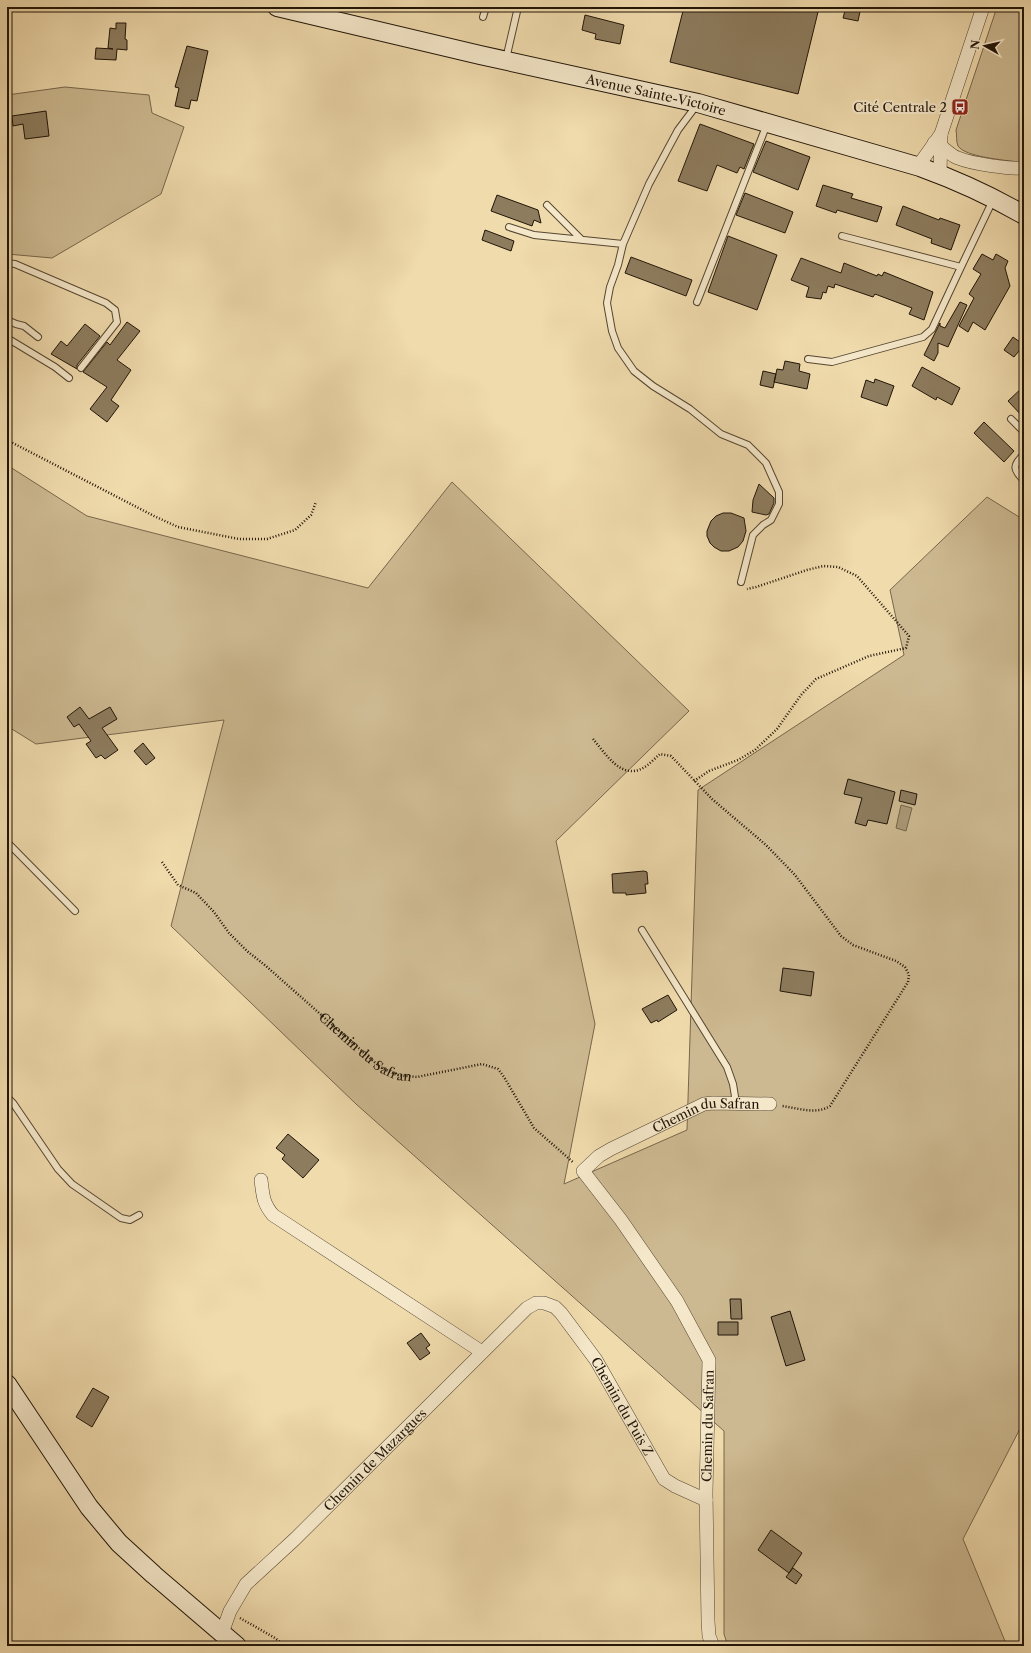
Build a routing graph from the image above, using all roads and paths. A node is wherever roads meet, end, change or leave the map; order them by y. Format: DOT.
graph roads {
  1 [pos="277,7"];
  2 [pos="486,7"];
  3 [pos="518,7"];
  4 [pos="983,7"];
  5 [pos="484,17"];
  6 [pos="505,60"];
  7 [pos="698,103"];
  8 [pos="767,122"];
  9 [pos="939,141"];
  10 [pos="920,167"];
  11 [pos="1024,168"];
  12 [pos="940,174"];
  13 [pos="994,198"];
  14 [pos="547,205"];
  15 [pos="1024,215"];
  16 [pos="509,227"];
  17 [pos="842,236"];
  18 [pos="582,240"];
  19 [pos="623,244"];
  20 [pos="7,263"];
  21 [pos="961,267"];
  22 [pos="697,302"];
  23 [pos="7,320"];
  24 [pos="38,336"];
  25 [pos="7,338"];
  26 [pos="808,359"];
  27 [pos="81,368"];
  28 [pos="69,378"];
  29 [pos="1012,420"];
  30 [pos="1024,432"];
  31 [pos="7,440"];
  32 [pos="1024,454"];
  33 [pos="1024,481"];
  34 [pos="316,502"];
  35 [pos="741,582"];
  36 [pos="593,739"];
  37 [pos="694,781"];
  38 [pos="7,842"];
  39 [pos="162,862"];
  40 [pos="76,911"];
  41 [pos="642,930"];
  42 [pos="7,1097"];
  43 [pos="736,1103"];
  44 [pos="770,1104"];
  45 [pos="583,1171"];
  46 [pos="261,1180"];
  47 [pos="139,1215"];
  48 [pos="544,1303"];
  49 [pos="482,1352"];
  50 [pos="7,1384"];
  51 [pos="706,1500"];
  52 [pos="230,1611"];
  53 [pos="222,1633"];
  54 [pos="237,1646"];
  55 [pos="285,1646"];
  56 [pos="713,1646"];
  1 -- 6 [label="street, Avenue Sainte-Victoire"];
  2 -- 5 [label="lane"];
  3 -- 6 [label="lane"];
  4 -- 9 [label="street"];
  6 -- 7 [label="street, Avenue Sainte-Victoire"];
  7 -- 8 [label="street, Avenue Sainte-Victoire"];
  7 -- 19 [label="lane"];
  8 -- 10 [label="street, Avenue Sainte-Victoire"];
  8 -- 22 [label="lane"];
  9 -- 10 [label="street"];
  9 -- 11 [label="street"];
  9 -- 12 [label="street"];
  10 -- 12 [label="street, Avenue Sainte-Victoire"];
  12 -- 13 [label="street, Avenue Sainte-Victoire"];
  13 -- 15 [label="street, Avenue Sainte-Victoire"];
  13 -- 21 [label="lane"];
  14 -- 18 [label="lane"];
  16 -- 18 [label="lane"];
  17 -- 21 [label="lane"];
  18 -- 19 [label="lane"];
  19 -- 35 [label="lane"];
  20 -- 27 [label="lane"];
  21 -- 26 [label="lane"];
  23 -- 24 [label="lane"];
  25 -- 28 [label="lane"];
  29 -- 30 [label="lane"];
  31 -- 34 [label="path"];
  32 -- 33 [label="lane"];
  35 -- 37 [label="path"];
  36 -- 37 [label="path"];
  37 -- 44 [label="path"];
  38 -- 40 [label="lane"];
  39 -- 45 [label="path, Chemin du Safran"];
  41 -- 43 [label="lane"];
  42 -- 47 [label="lane"];
  43 -- 44 [label="street, Chemin du Safran"];
  43 -- 45 [label="street, Chemin du Safran"];
  45 -- 51 [label="street, Chemin du Safran"];
  46 -- 49 [label="street"];
  48 -- 49 [label="street, Chemin de Mazargues"];
  48 -- 51 [label="street, Chemin du Puis Z"];
  49 -- 52 [label="street, Chemin de Mazargues"];
  50 -- 53 [label="street"];
  51 -- 56 [label="street, Chemin du Safran"];
  52 -- 53 [label="street, Chemin de Mazargues"];
  52 -- 55 [label="path"];
  53 -- 54 [label="street"];
}
